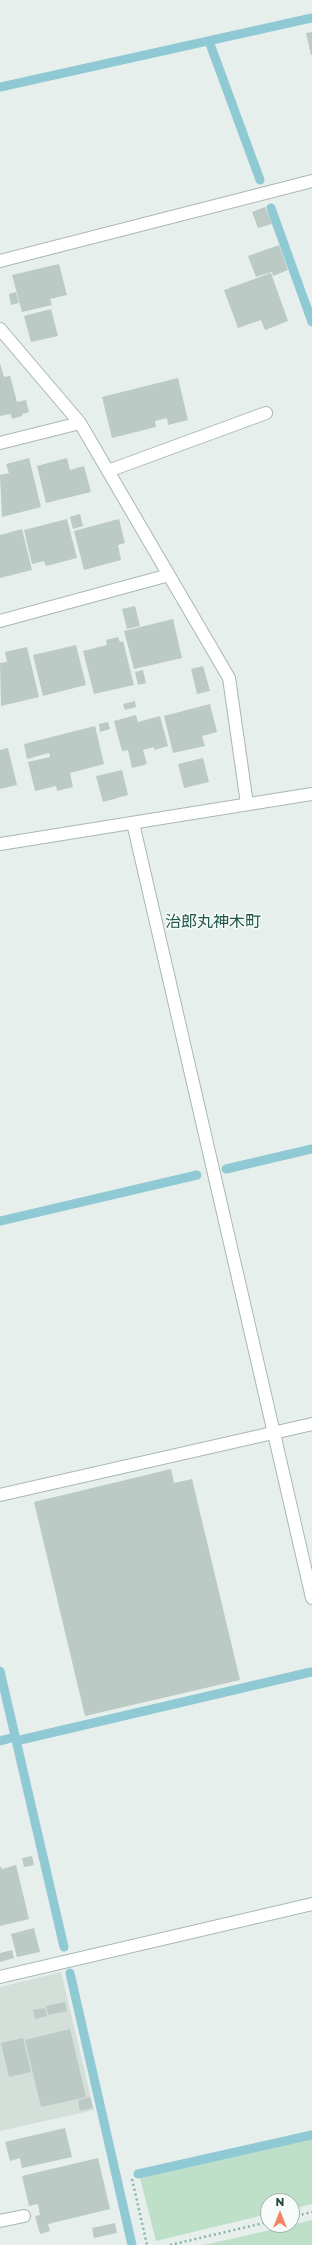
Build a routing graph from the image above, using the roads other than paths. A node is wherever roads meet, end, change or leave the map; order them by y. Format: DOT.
graph roads {
  1 [pos="312,181"];
  2 [pos="0,261"];
  3 [pos="0,329"];
  4 [pos="266,413"];
  5 [pos="80,423"];
  6 [pos="0,443"];
  7 [pos="108,471"];
  8 [pos="169,575"];
  9 [pos="0,621"];
  10 [pos="312,794"];
  11 [pos="247,804"];
  12 [pos="133,823"];
  13 [pos="0,844"];
  14 [pos="312,1424"];
  15 [pos="274,1432"];
  16 [pos="0,1495"];
  17 [pos="312,1598"];
  18 [pos="312,1904"];
  19 [pos="0,1977"];
  20 [pos="24,2216"];
  21 [pos="0,2221"];
  1 -- 2 [label="street"];
  3 -- 5 [label="street"];
  4 -- 7 [label="street"];
  5 -- 6 [label="street"];
  5 -- 7 [label="street"];
  7 -- 8 [label="street"];
  8 -- 9 [label="street"];
  8 -- 11 [label="street"];
  10 -- 11 [label="street"];
  11 -- 12 [label="street"];
  12 -- 13 [label="street"];
  12 -- 15 [label="street"];
  14 -- 15 [label="street"];
  15 -- 16 [label="street"];
  15 -- 17 [label="street"];
  18 -- 19 [label="street"];
  20 -- 21 [label="street"];
}
